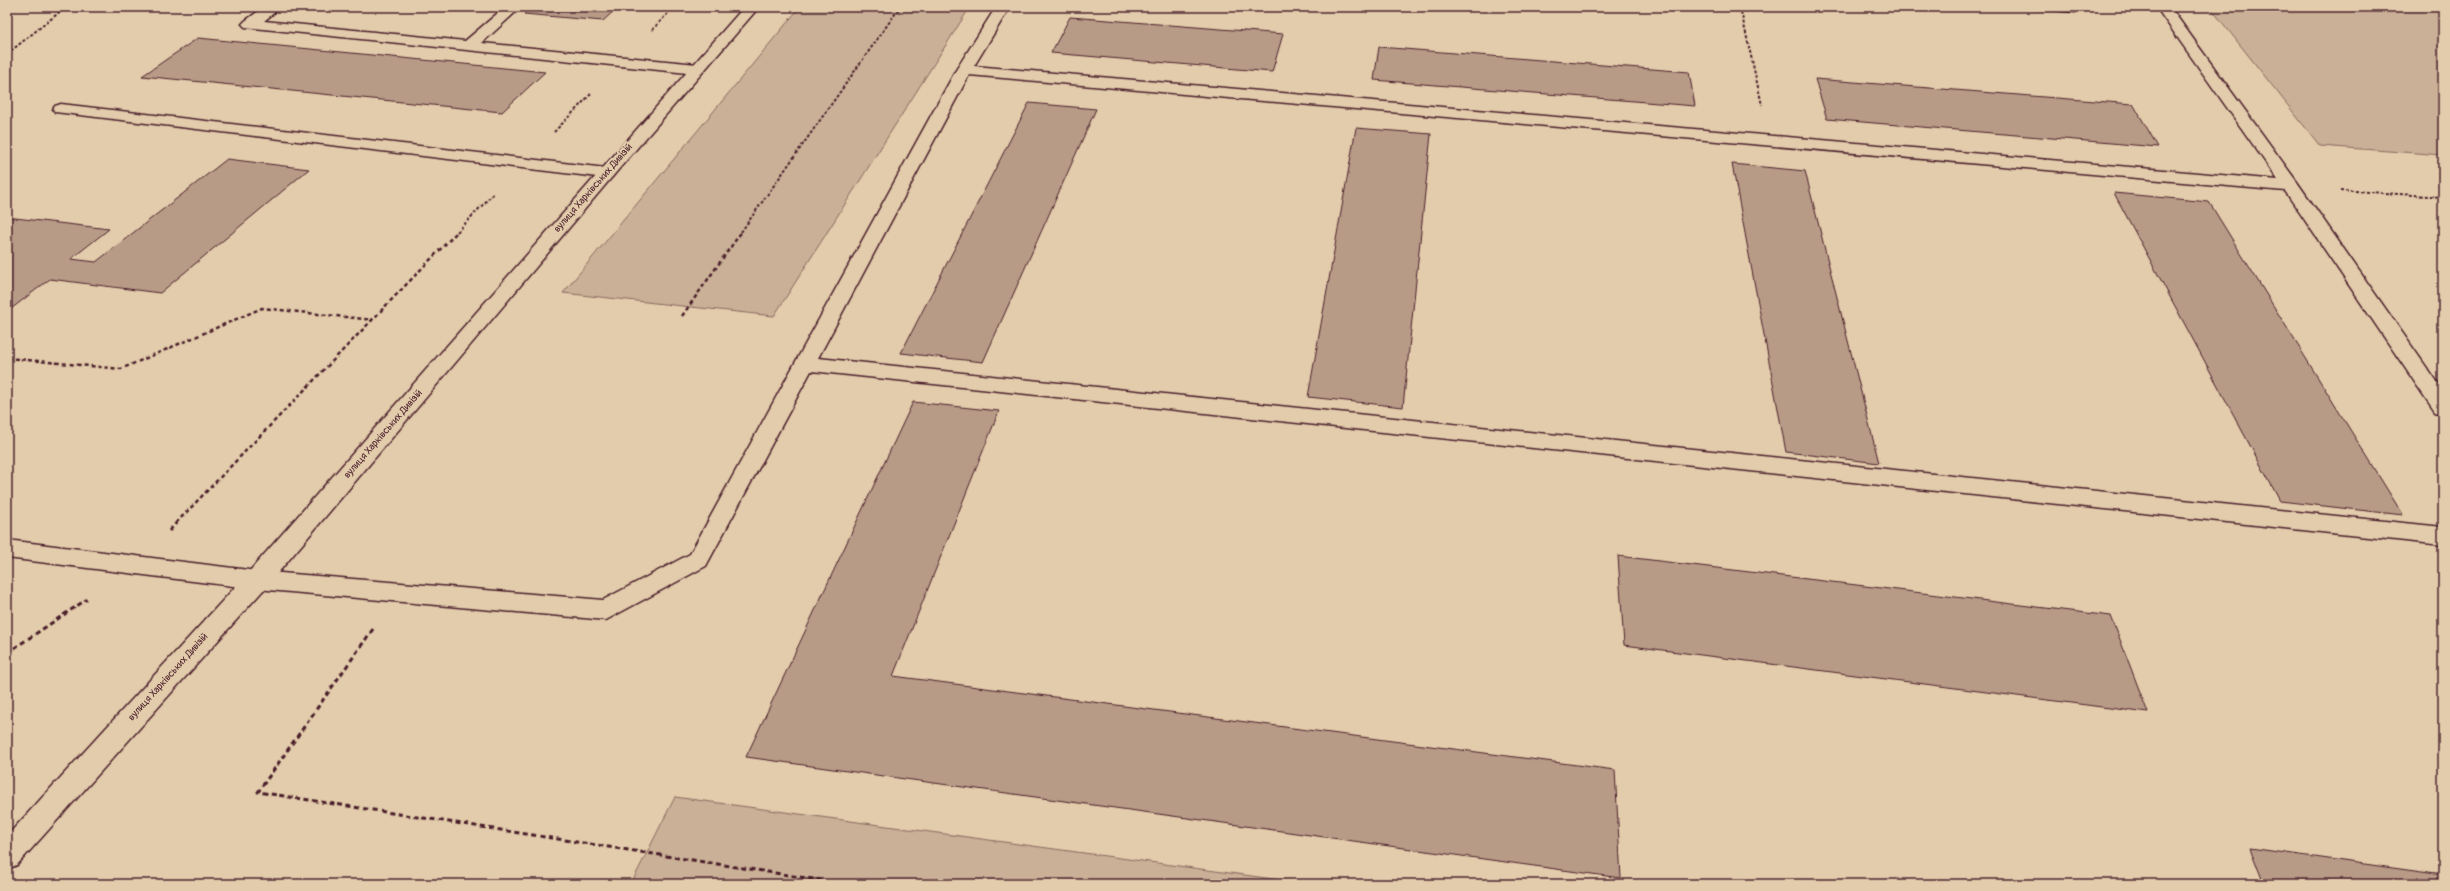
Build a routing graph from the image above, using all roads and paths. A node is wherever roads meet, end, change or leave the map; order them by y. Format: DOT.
graph roads {
  1 [pos="66,7"];
  2 [pos="274,7"];
  3 [pos="514,7"];
  4 [pos="752,7"];
  5 [pos="900,7"];
  6 [pos="1003,7"];
  7 [pos="1740,7"];
  8 [pos="2162,7"];
  9 [pos="469,46"];
  10 [pos="7,54"];
  11 [pos="697,69"];
  12 [pos="964,70"];
  13 [pos="61,109"];
  14 [pos="1771,141"];
  15 [pos="606,173"];
  16 [pos="2291,186"];
  17 [pos="2443,197"];
  18 [pos="682,316"];
  19 [pos="7,358"];
  20 [pos="806,364"];
  21 [pos="2443,407"];
  22 [pos="2443,536"];
  23 [pos="7,549"];
  24 [pos="135,566"];
  25 [pos="257,580"];
  26 [pos="374,627"];
  27 [pos="7,653"];
  28 [pos="7,856"];
  29 [pos="845,884"];
  1 -- 10 [label="path"];
  2 -- 9 [label="street"];
  3 -- 9 [label="street"];
  4 -- 11 [label="street, вулиця Харківських Дивізій"];
  5 -- 18 [label="path"];
  6 -- 12 [label="street"];
  7 -- 14 [label="path"];
  8 -- 16 [label="street"];
  9 -- 11 [label="street"];
  11 -- 15 [label="street, вулиця Харківських Дивізій"];
  12 -- 14 [label="street"];
  12 -- 20 [label="street"];
  13 -- 15 [label="street"];
  14 -- 16 [label="street"];
  15 -- 25 [label="street, вулиця Харківських Дивізій"];
  16 -- 17 [label="path"];
  16 -- 21 [label="street"];
  19 -- 24 [label="path"];
  20 -- 22 [label="street"];
  20 -- 25 [label="street"];
  23 -- 24 [label="street"];
  24 -- 25 [label="street"];
  24 -- 27 [label="path"];
  25 -- 28 [label="street, вулиця Харківських Дивізій"];
  26 -- 29 [label="path"];
}
